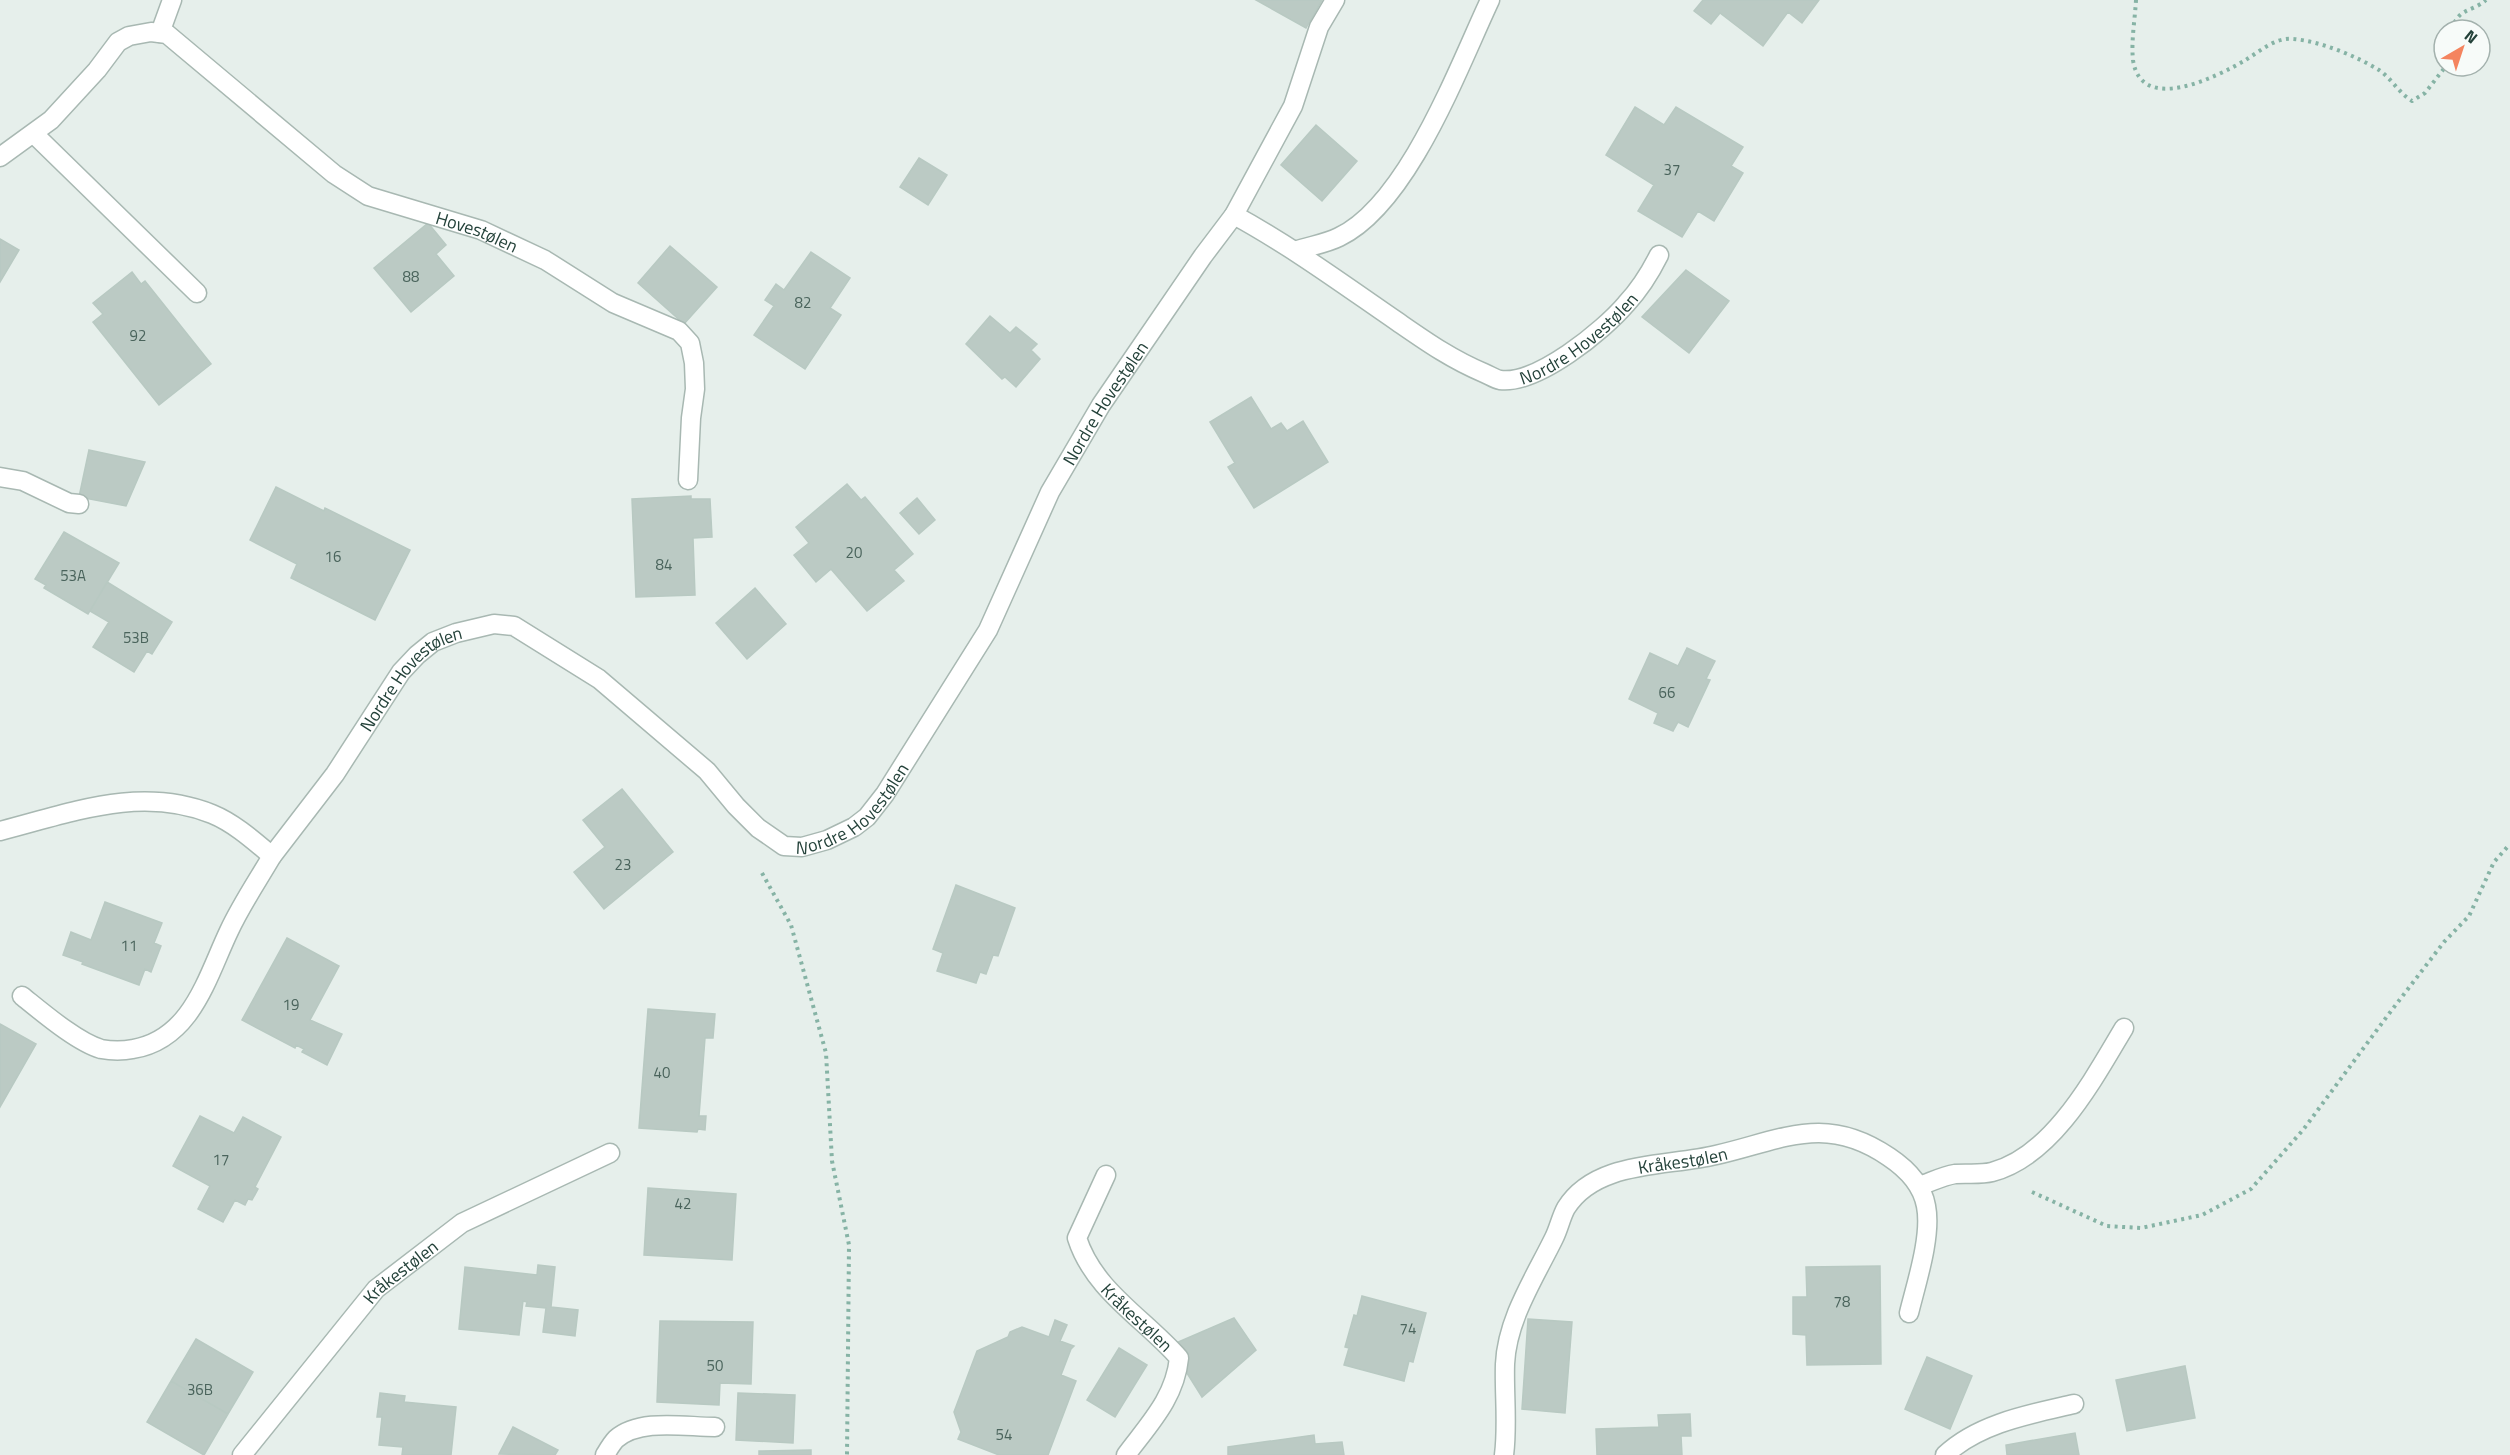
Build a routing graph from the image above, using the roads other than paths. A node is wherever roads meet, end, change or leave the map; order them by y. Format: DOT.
graph roads {
  1 [pos="171,0"];
  2 [pos="1335,0"];
  3 [pos="1490,0"];
  4 [pos="160,33"];
  5 [pos="34,134"];
  6 [pos="0,157"];
  7 [pos="1234,215"];
  8 [pos="1295,252"];
  9 [pos="1659,255"];
  10 [pos="197,293"];
  11 [pos="0,477"];
  12 [pos="688,480"];
  13 [pos="79,504"];
  14 [pos="0,831"];
  15 [pos="272,856"];
  16 [pos="22,996"];
  17 [pos="2124,1028"];
  18 [pos="610,1153"];
  19 [pos="1106,1175"];
  20 [pos="1919,1186"];
  21 [pos="1909,1313"];
  22 [pos="2074,1404"];
  23 [pos="715,1427"];
  24 [pos="243,1455"];
  25 [pos="605,1455"];
  26 [pos="1126,1455"];
  27 [pos="1504,1455"];
  28 [pos="1945,1455"];
  1 -- 4 [label="lane"];
  2 -- 7 [label="lane, Nordre Hovestølen"];
  3 -- 8 [label="lane"];
  4 -- 5 [label="lane"];
  4 -- 12 [label="lane, Hovestølen"];
  5 -- 6 [label="lane"];
  5 -- 10 [label="lane"];
  7 -- 8 [label="lane, Nordre Hovestølen"];
  7 -- 15 [label="lane, Nordre Hovestølen"];
  8 -- 9 [label="lane, Nordre Hovestølen"];
  11 -- 13 [label="lane"];
  14 -- 15 [label="lane"];
  15 -- 16 [label="lane, Nordre Hovestølen"];
  17 -- 20 [label="lane"];
  18 -- 24 [label="lane, Kråkestølen"];
  19 -- 26 [label="lane, Kråkestølen"];
  20 -- 21 [label="lane, Kråkestølen"];
  20 -- 27 [label="lane, Kråkestølen"];
  22 -- 28 [label="lane"];
  23 -- 25 [label="lane"];
}
